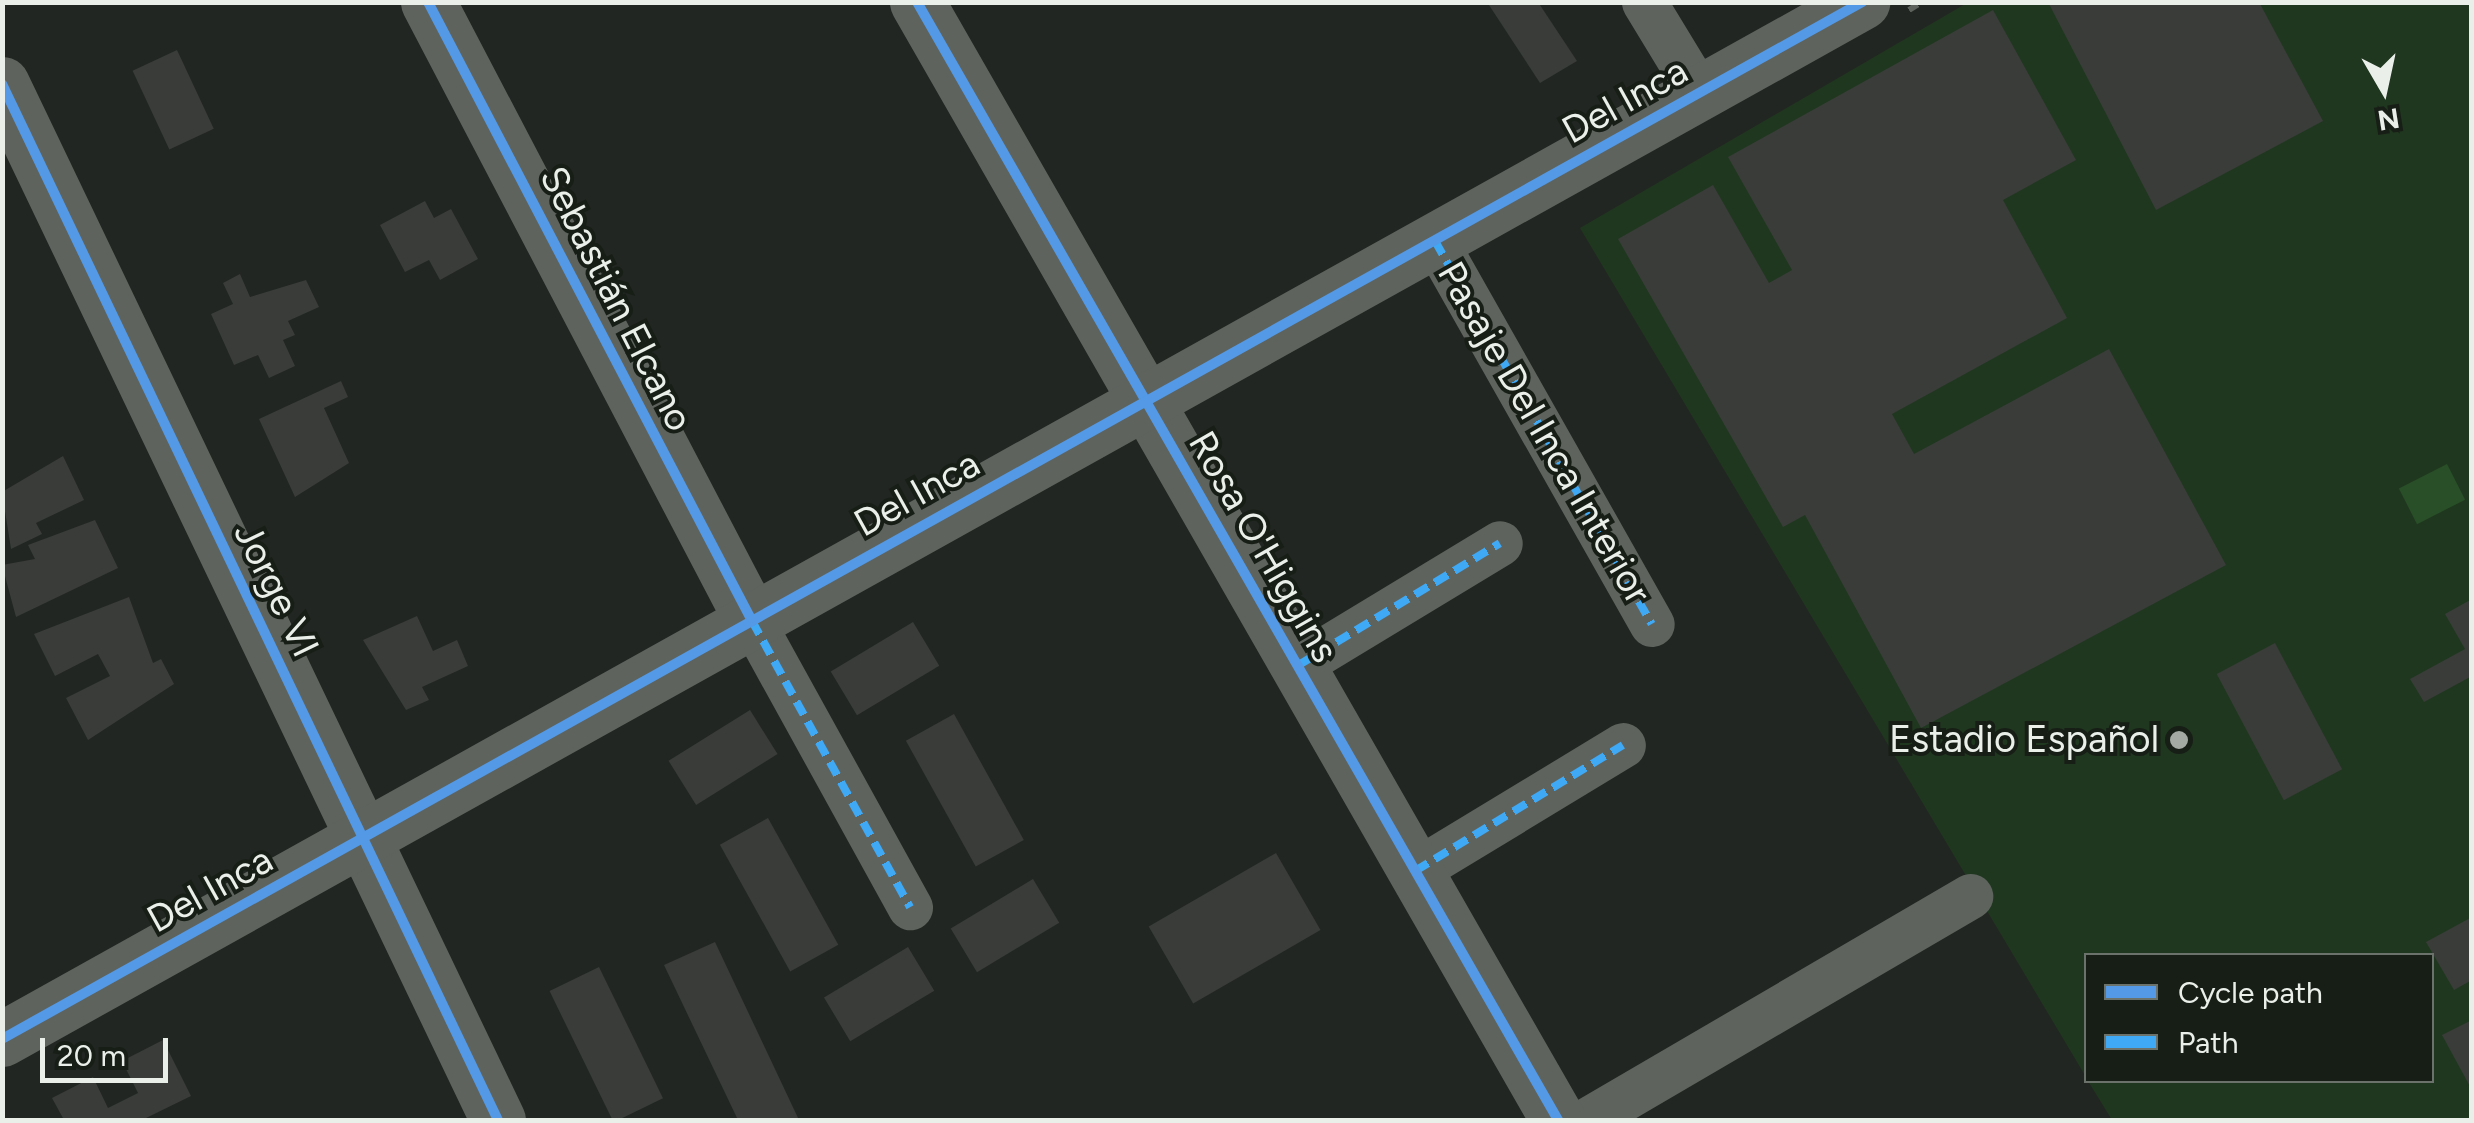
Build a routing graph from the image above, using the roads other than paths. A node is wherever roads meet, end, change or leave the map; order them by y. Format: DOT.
graph roads {
  1 [pos="428,2"];
  2 [pos="916,2"];
  3 [pos="1644,2"];
  4 [pos="1862,2"];
  5 [pos="2,84"];
  6 [pos="1700,94"];
  7 [pos="1435,241"];
  8 [pos="1145,400"];
  9 [pos="1500,544"];
  10 [pos="752,622"];
  11 [pos="1652,624"];
  12 [pos="1297,666"];
  13 [pos="1623,745"];
  14 [pos="363,840"];
  15 [pos="1415,871"];
  16 [pos="1970,896"];
  17 [pos="910,906"];
  18 [pos="2,1039"];
  19 [pos="498,1120"];
  20 [pos="1558,1120"];
  21 [pos="1587,1120"];
  1 -- 10 [label="street, Sebastián Elcano"];
  2 -- 8 [label="street, Rosa O'Higgins"];
  3 -- 6 [label="street"];
  4 -- 6 [label="street, Del Inca"];
  5 -- 14 [label="street, Jorge VI"];
  6 -- 7 [label="street, Del Inca"];
  7 -- 8 [label="street, Del Inca"];
  7 -- 11 [label="street, Pasaje Del Inca Interior"];
  8 -- 10 [label="street, Del Inca"];
  8 -- 12 [label="street, Rosa O'Higgins"];
  9 -- 12 [label="street"];
  10 -- 14 [label="street, Del Inca"];
  10 -- 17 [label="street"];
  12 -- 15 [label="street, Rosa O'Higgins"];
  13 -- 15 [label="street"];
  14 -- 18 [label="street, Del Inca"];
  14 -- 19 [label="street, Jorge VI"];
  15 -- 20 [label="street, Rosa O'Higgins"];
  16 -- 21 [label="street"];
}
